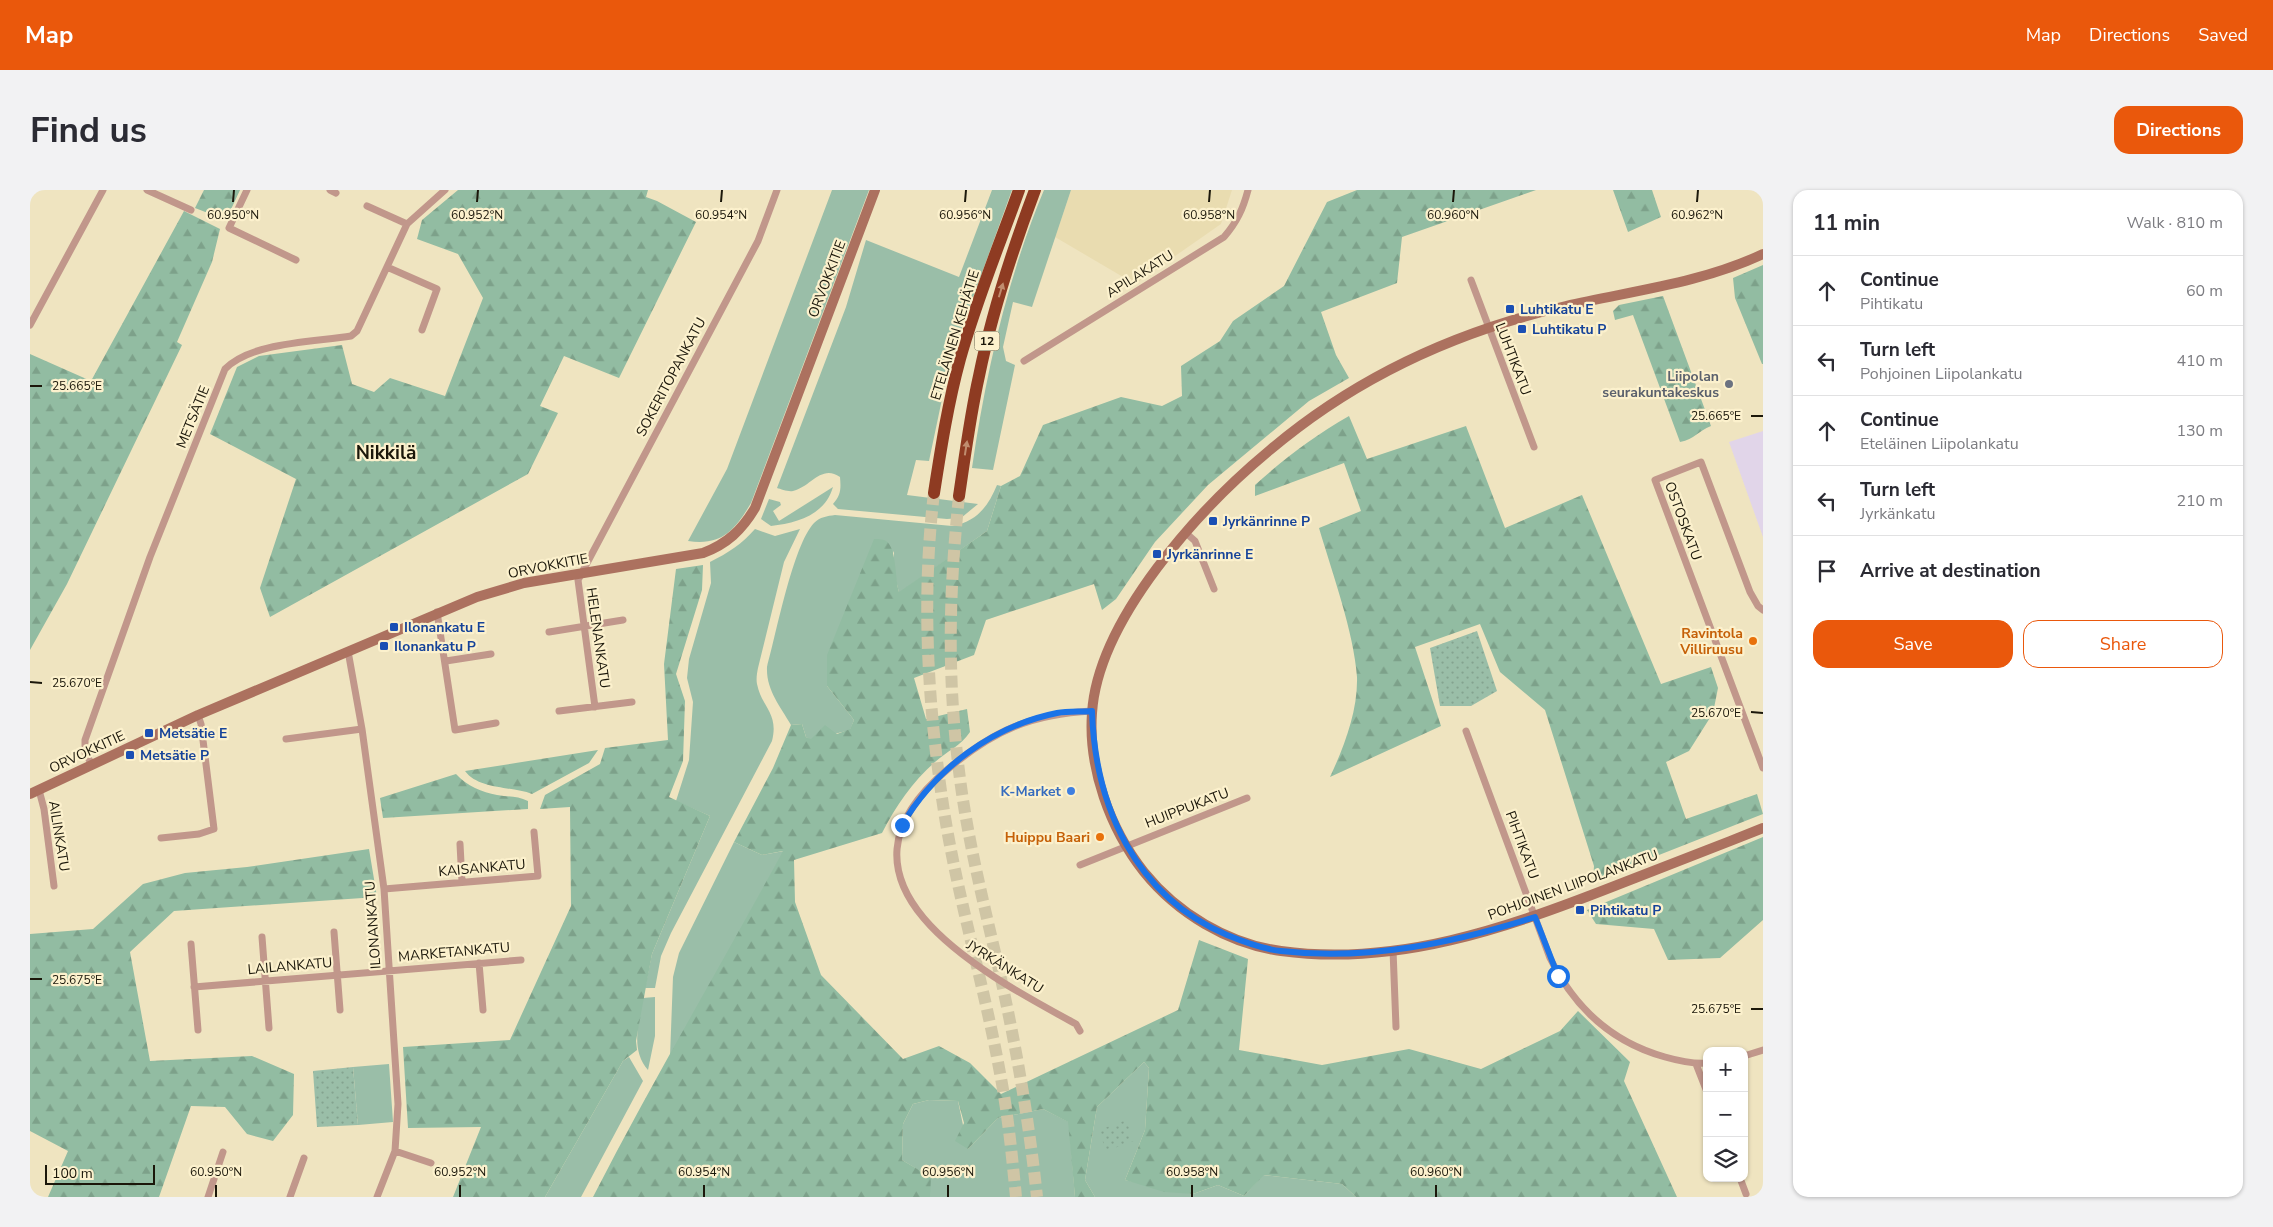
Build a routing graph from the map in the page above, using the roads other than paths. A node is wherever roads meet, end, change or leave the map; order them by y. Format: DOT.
graph roads {
  1 [pos="103,190"];
  2 [pos="147,190"];
  3 [pos="247,190"];
  4 [pos="445,190"];
  5 [pos="777,190"];
  6 [pos="874,190"];
  7 [pos="1019,190"];
  8 [pos="1035,190"];
  9 [pos="1248,190"];
  10 [pos="367,206"];
  11 [pos="191,210"];
  12 [pos="407,224"];
  13 [pos="1763,254"];
  14 [pos="296,260"];
  15 [pos="387,267"];
  16 [pos="1471,280"];
  17 [pos="30,325"];
  18 [pos="1487,327"];
  19 [pos="422,330"];
  20 [pos="1024,361"];
  21 [pos="1534,447"];
  22 [pos="934,493"];
  23 [pos="960,496"];
  24 [pos="1186,532"];
  25 [pos="582,572"];
  26 [pos="1214,589"];
  27 [pos="1763,610"];
  28 [pos="438,612"];
  29 [pos="623,620"];
  30 [pos="584,627"];
  31 [pos="549,632"];
  32 [pos="348,651"];
  33 [pos="490,654"];
  34 [pos="446,661"];
  35 [pos="632,702"];
  36 [pos="595,707"];
  37 [pos="559,711"];
  38 [pos="1092,711"];
  39 [pos="198,715"];
  40 [pos="496,723"];
  41 [pos="362,730"];
  42 [pos="1466,731"];
  43 [pos="286,739"];
  44 [pos="1763,741"];
  45 [pos="1754,744"];
  46 [pos="92,764"];
  47 [pos="1763,768"];
  48 [pos="34,792"];
  49 [pos="1248,798"];
  50 [pos="1763,828"];
  51 [pos="534,832"];
  52 [pos="162,838"];
  53 [pos="460,844"];
  54 [pos="1126,846"];
  55 [pos="1080,865"];
  56 [pos="462,882"];
  57 [pos="54,886"];
  58 [pos="384,889"];
  59 [pos="1535,917"];
  60 [pos="334,932"];
  61 [pos="262,936"];
  62 [pos="191,944"];
  63 [pos="1393,950"];
  64 [pos="522,960"];
  65 [pos="479,963"];
  66 [pos="389,970"];
  67 [pos="337,975"];
  68 [pos="265,981"];
  69 [pos="194,987"];
  70 [pos="340,1010"];
  71 [pos="483,1010"];
  72 [pos="1396,1027"];
  73 [pos="269,1028"];
  74 [pos="198,1030"];
  75 [pos="1080,1031"];
  76 [pos="1763,1050"];
  77 [pos="1748,1055"];
  78 [pos="1703,1063"];
  79 [pos="1696,1064"];
  80 [pos="1703,1082"];
  81 [pos="395,1151"];
  82 [pos="223,1152"];
  83 [pos="304,1158"];
  84 [pos="431,1163"];
  85 [pos="1742,1182"];
  86 [pos="1746,1194"];
  87 [pos="208,1197"];
  88 [pos="290,1197"];
  89 [pos="377,1197"];
  1 -- 17 [label="street"];
  2 -- 11 [label="street"];
  3 -- 14 [label="street"];
  4 -- 12 [label="street, METSÄTIE"];
  5 -- 25 [label="street, SOKERITOPANKATU"];
  6 -- 25 [label="street, ORVOKKITIE"];
  7 -- 22 [label="highway, ETELÄINEN KEHÄTIE / 12"];
  23 -- 8 [label="highway, 12, one-way"];
  9 -- 20 [label="street, APILAKATU"];
  10 -- 12 [label="street"];
  12 -- 15 [label="street, METSÄTIE"];
  13 -- 18 [label="street, POHJOINEN LIIPOLANKATU"];
  15 -- 19 [label="street"];
  15 -- 46 [label="street, METSÄTIE"];
  16 -- 18 [label="street, LUHTIKATU"];
  18 -- 21 [label="street, LUHTIKATU"];
  18 -- 24 [label="street, POHJOINEN LIIPOLANKATU"];
  24 -- 26 [label="street"];
  24 -- 38 [label="street, POHJOINEN LIIPOLANKATU"];
  25 -- 28 [label="street, ORVOKKITIE"];
  25 -- 30 [label="street, HELENANKATU"];
  27 -- 45 [label="street, OSTOSKATU"];
  28 -- 32 [label="street, ORVOKKITIE"];
  28 -- 34 [label="street"];
  29 -- 30 [label="street"];
  30 -- 31 [label="street"];
  30 -- 36 [label="street, HELENANKATU"];
  32 -- 39 [label="street, ORVOKKITIE"];
  32 -- 41 [label="street, ILONANKATU"];
  33 -- 34 [label="street"];
  34 -- 40 [label="street"];
  35 -- 36 [label="street"];
  36 -- 37 [label="street"];
  38 -- 54 [label="street, POHJOINEN LIIPOLANKATU"];
  38 -- 75 [label="street, JYRKÄNKATU"];
  39 -- 46 [label="street, ORVOKKITIE"];
  39 -- 52 [label="street"];
  41 -- 43 [label="street"];
  41 -- 58 [label="street, ILONANKATU"];
  42 -- 59 [label="street, PIHTIKATU"];
  44 -- 45 [label="street"];
  45 -- 47 [label="street, OSTOSKATU"];
  46 -- 48 [label="street, ORVOKKITIE"];
  48 -- 57 [label="street, AILINKATU"];
  49 -- 54 [label="street, HUIPPUKATU"];
  50 -- 59 [label="street, POHJOINEN LIIPOLANKATU"];
  51 -- 56 [label="street, KAISANKATU"];
  53 -- 56 [label="street"];
  54 -- 55 [label="street, HUIPPUKATU"];
  54 -- 63 [label="street, POHJOINEN LIIPOLANKATU"];
  56 -- 58 [label="street, KAISANKATU"];
  58 -- 66 [label="street, ILONANKATU"];
  59 -- 63 [label="street, POHJOINEN LIIPOLANKATU"];
  59 -- 79 [label="street, PIHTIKATU"];
  60 -- 67 [label="street"];
  61 -- 68 [label="street"];
  62 -- 69 [label="street"];
  63 -- 72 [label="street"];
  64 -- 65 [label="street, MARKETANKATU"];
  65 -- 66 [label="street, MARKETANKATU"];
  65 -- 71 [label="street"];
  66 -- 67 [label="street, LAILANKATU"];
  66 -- 81 [label="street, ILONANKATU"];
  67 -- 68 [label="street, LAILANKATU"];
  67 -- 70 [label="street"];
  68 -- 69 [label="street, LAILANKATU"];
  68 -- 73 [label="street"];
  69 -- 74 [label="street"];
  76 -- 77 [label="street"];
  78 -- 79 [label="street, PIHTIKATU"];
  79 -- 80 [label="street"];
  81 -- 84 [label="street"];
  81 -- 89 [label="street, ILONANKATU"];
  82 -- 87 [label="street"];
  83 -- 88 [label="street"];
  85 -- 86 [label="street"];
}
